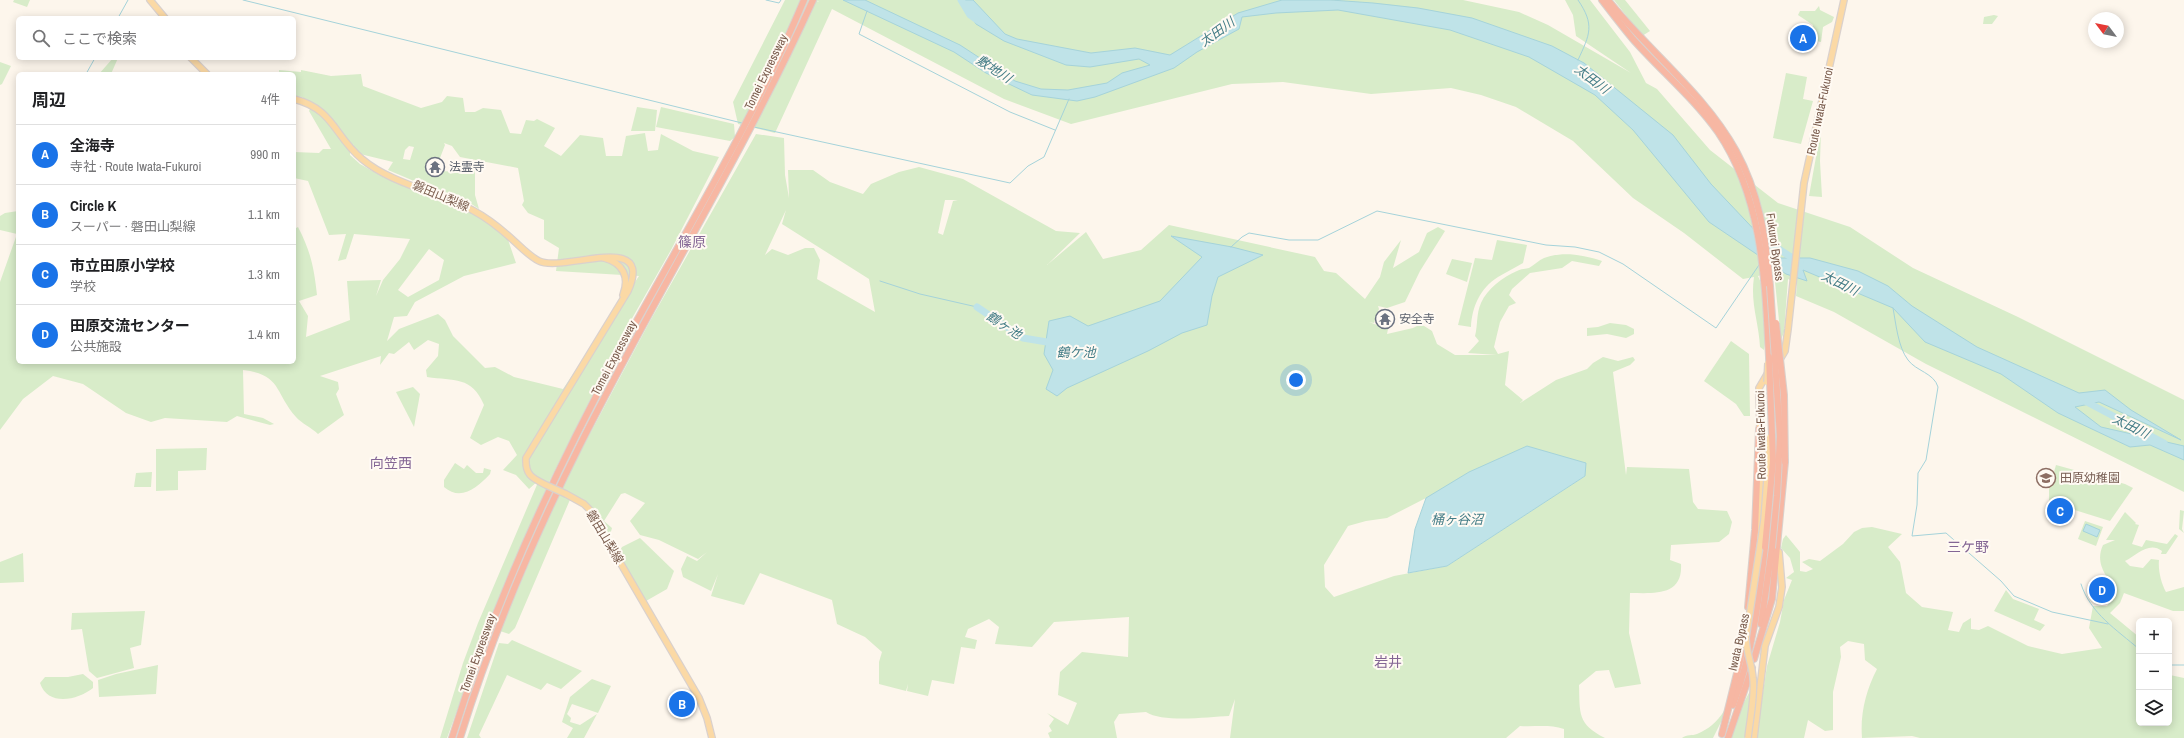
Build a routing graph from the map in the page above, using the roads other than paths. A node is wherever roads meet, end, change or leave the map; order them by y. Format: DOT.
graph roads {
  1 [pos="150,0"];
  2 [pos="804,0"];
  3 [pos="813,0"];
  4 [pos="1602,0"];
  5 [pos="1608,0"];
  6 [pos="1612,0"];
  7 [pos="1844,0"];
  8 [pos="163,16"];
  9 [pos="1637,34"];
  10 [pos="192,60"];
  11 [pos="205,72"];
  12 [pos="764,97"];
  13 [pos="296,100"];
  14 [pos="1742,170"];
  15 [pos="1770,286"];
  16 [pos="1769,357"];
  17 [pos="1759,429"];
  18 [pos="1778,540"];
  19 [pos="1769,548"];
  20 [pos="1758,555"];
  21 [pos="1754,659"];
  22 [pos="1723,737"];
  23 [pos="452,738"];
  24 [pos="460,738"];
  25 [pos="712,738"];
  26 [pos="1748,738"];
  27 [pos="1754,738"];
  1 -- 8 [label="main road"];
  2 -- 12 [label="highway, Tomei Expressway"];
  3 -- 12 [label="highway, Tomei Expressway"];
  4 -- 14 [label="highway, Fukuroi Bypass"];
  5 -- 9 [label="highway, Fukuroi Bypass"];
  6 -- 9 [label="highway"];
  7 -- 17 [label="main road, Route Iwata-Fukuroi"];
  9 -- 14 [label="highway, Fukuroi Bypass"];
  10 -- 11 [label="main road"];
  12 -- 23 [label="highway, Tomei Expressway"];
  12 -- 24 [label="highway, Tomei Expressway"];
  13 -- 25 [label="main road, 磐田山梨線, bridge"];
  14 -- 15 [label="highway, Fukuroi Bypass"];
  14 -- 16 [label="highway, Fukuroi Bypass"];
  15 -- 18 [label="highway, bridge"];
  15 -- 19 [label="highway, Fukuroi Bypass, bridge"];
  16 -- 19 [label="highway, Fukuroi Bypass, bridge"];
  16 -- 20 [label="main road, bridge"];
  17 -- 20 [label="main road, Route Iwata-Fukuroi, bridge"];
  17 -- 22 [label="highway"];
  18 -- 21 [label="highway"];
  18 -- 27 [label="main road"];
  19 -- 21 [label="highway, Iwata Bypass"];
  19 -- 22 [label="highway, Iwata Bypass"];
  20 -- 26 [label="main road, Route Iwata-Fukuroi, bridge"];
  21 -- 22 [label="highway, Iwata Bypass"];
}
